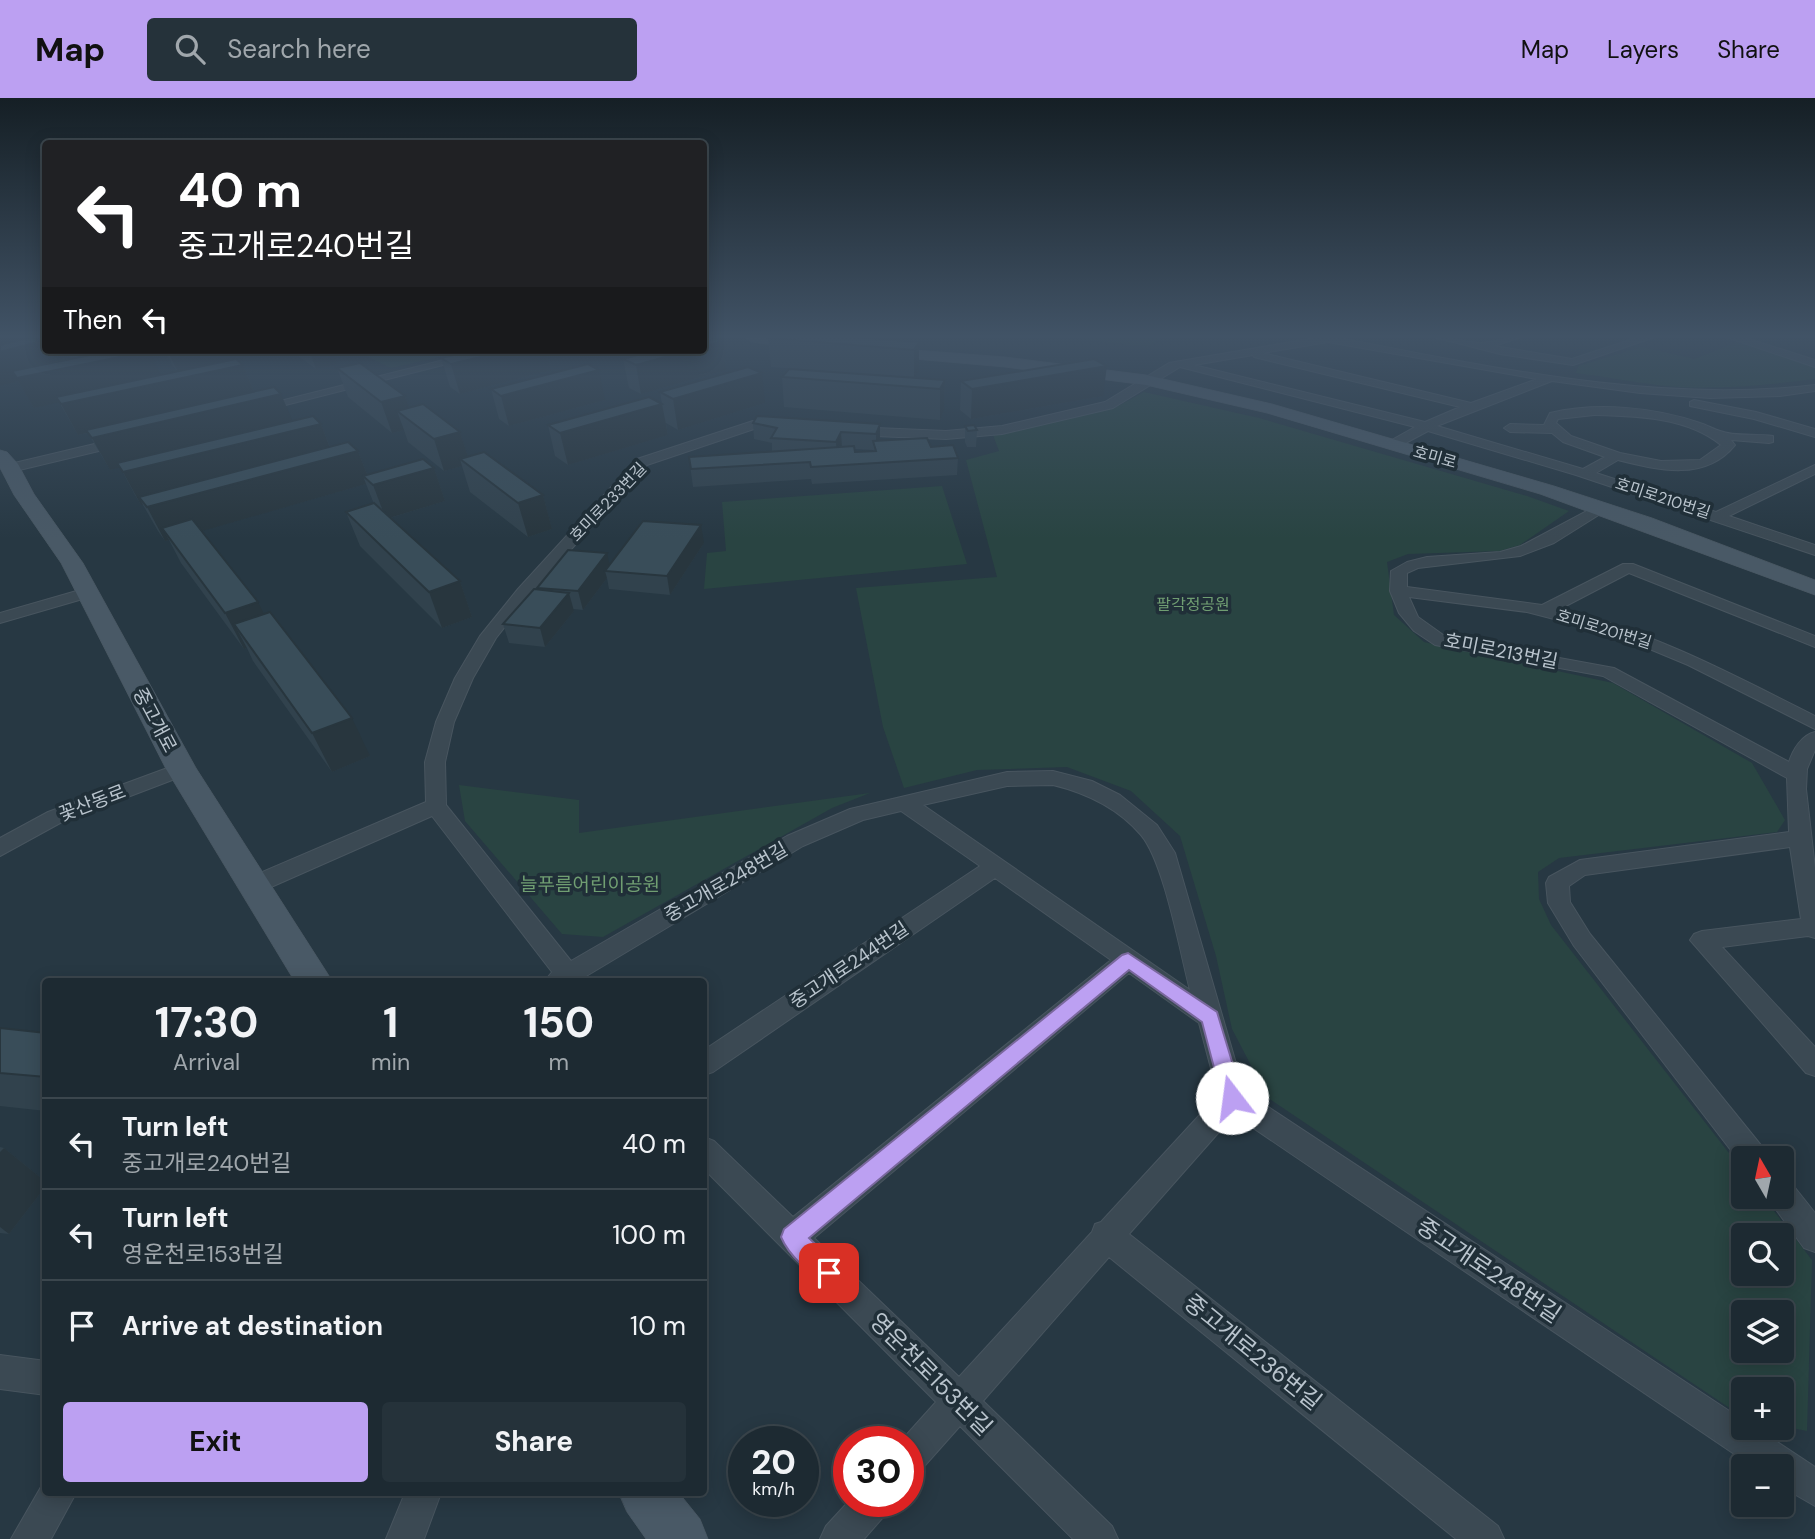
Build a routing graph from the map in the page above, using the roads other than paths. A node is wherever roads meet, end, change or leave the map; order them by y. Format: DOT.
graph roads {
  1 [pos="275,404"];
  2 [pos="1110,404"];
  3 [pos="1255,404"];
  4 [pos="1340,404"];
  5 [pos="1463,404"];
  6 [pos="1475,404"];
  7 [pos="1691,404"];
  8 [pos="1692,404"];
  9 [pos="1470,406"];
  10 [pos="239,413"];
  11 [pos="1675,420"];
  12 [pos="794,427"];
  13 [pos="1423,427"];
  14 [pos="1510,428"];
  15 [pos="1554,429"];
  16 [pos="834,430"];
  17 [pos="1815,433"];
  18 [pos="1722,436"];
  19 [pos="131,439"];
  20 [pos="1769,439"];
  21 [pos="1394,444"];
  22 [pos="1616,456"];
  23 [pos="6,462"];
  24 [pos="1675,467"];
  25 [pos="1815,469"];
  26 [pos="1586,473"];
  27 [pos="1686,483"];
  28 [pos="1600,508"];
  29 [pos="1718,516"];
  30 [pos="1815,550"];
  31 [pos="1815,588"];
  32 [pos="1398,591"];
  33 [pos="87,593"];
  34 [pos="1545,610"];
  35 [pos="0,618"];
  36 [pos="1815,642"];
  37 [pos="1815,723"];
  38 [pos="1815,738"];
  39 [pos="181,769"];
  40 [pos="1797,775"];
  41 [pos="905,803"];
  42 [pos="436,806"];
  43 [pos="1805,829"];
  44 [pos="2,843"];
  45 [pos="995,867"];
  46 [pos="254,885"];
  47 [pos="1815,927"];
  48 [pos="1128,960"];
  49 [pos="312,978"];
  50 [pos="565,978"];
  51 [pos="568,978"];
  52 [pos="1211,1018"];
  53 [pos="707,1062"];
  54 [pos="1815,1065"];
  55 [pos="1232,1098"];
  56 [pos="1745,1146"];
  57 [pos="707,1153"];
  58 [pos="1794,1209"];
  59 [pos="1106,1235"];
  60 [pos="792,1237"];
  61 [pos="1815,1237"];
  62 [pos="0,1372"];
  63 [pos="42,1377"];
  64 [pos="958,1401"];
  65 [pos="924,1440"];
  66 [pos="1815,1489"];
  67 [pos="56,1496"];
  68 [pos="422,1496"];
  69 [pos="648,1496"];
  70 [pos="859,1517"];
  71 [pos="30,1539"];
  72 [pos="405,1539"];
  73 [pos="680,1539"];
  74 [pos="839,1539"];
  75 [pos="1099,1539"];
  76 [pos="1485,1539"];
  1 -- 10 [label="street"];
  2 -- 16 [label="street"];
  3 -- 21 [label="street, 호미로"];
  4 -- 13 [label="street, 호미로210번길"];
  5 -- 9 [label="street"];
  6 -- 9 [label="street"];
  7 -- 11 [label="street"];
  8 -- 17 [label="street"];
  9 -- 13 [label="street"];
  11 -- 15 [label="street"];
  11 -- 18 [label="street"];
  12 -- 42 [label="street, 호미로233번길"];
  13 -- 21 [label="street"];
  13 -- 26 [label="street, 호미로210번길"];
  14 -- 15 [label="street"];
  15 -- 22 [label="street"];
  18 -- 20 [label="street"];
  18 -- 24 [label="street"];
  19 -- 23 [label="street"];
  21 -- 28 [label="street, 호미로"];
  22 -- 24 [label="street"];
  22 -- 26 [label="street"];
  23 -- 33 [label="street, 중고개로"];
  24 -- 27 [label="street"];
  25 -- 29 [label="street, 호미로210번길"];
  26 -- 29 [label="street, 호미로210번길"];
  28 -- 31 [label="street, 호미로"];
  28 -- 32 [label="street"];
  29 -- 30 [label="street"];
  32 -- 34 [label="street"];
  32 -- 40 [label="street, 호미로213번길"];
  33 -- 35 [label="street"];
  33 -- 39 [label="street, 중고개로"];
  34 -- 36 [label="street, 호미로201번길"];
  34 -- 37 [label="street, 호미로201번길"];
  38 -- 40 [label="street"];
  39 -- 44 [label="street, 꽃산동로"];
  39 -- 46 [label="street, 중고개로"];
  40 -- 43 [label="street"];
  41 -- 45 [label="street"];
  41 -- 51 [label="street, 중고개로248번길"];
  41 -- 52 [label="street, 중고개로248번길"];
  42 -- 46 [label="street"];
  42 -- 50 [label="street"];
  43 -- 47 [label="street"];
  43 -- 56 [label="street"];
  45 -- 48 [label="street"];
  45 -- 53 [label="street, 중고개로244번길"];
  46 -- 49 [label="street, 중고개로"];
  47 -- 54 [label="street"];
  48 -- 52 [label="street"];
  48 -- 60 [label="street"];
  52 -- 55 [label="street, 중고개로248번길"];
  55 -- 59 [label="street"];
  55 -- 66 [label="street, 중고개로248번길"];
  57 -- 60 [label="street, 영운천로153번길"];
  58 -- 61 [label="street"];
  59 -- 64 [label="street"];
  59 -- 76 [label="street, 중고개로236번길"];
  60 -- 64 [label="street, 영운천로153번길"];
  62 -- 63 [label="street"];
  64 -- 65 [label="street"];
  64 -- 75 [label="street, 영운천로153번길"];
  67 -- 71 [label="street"];
  68 -- 72 [label="street"];
  69 -- 73 [label="street"];
  70 -- 74 [label="street"];
}
